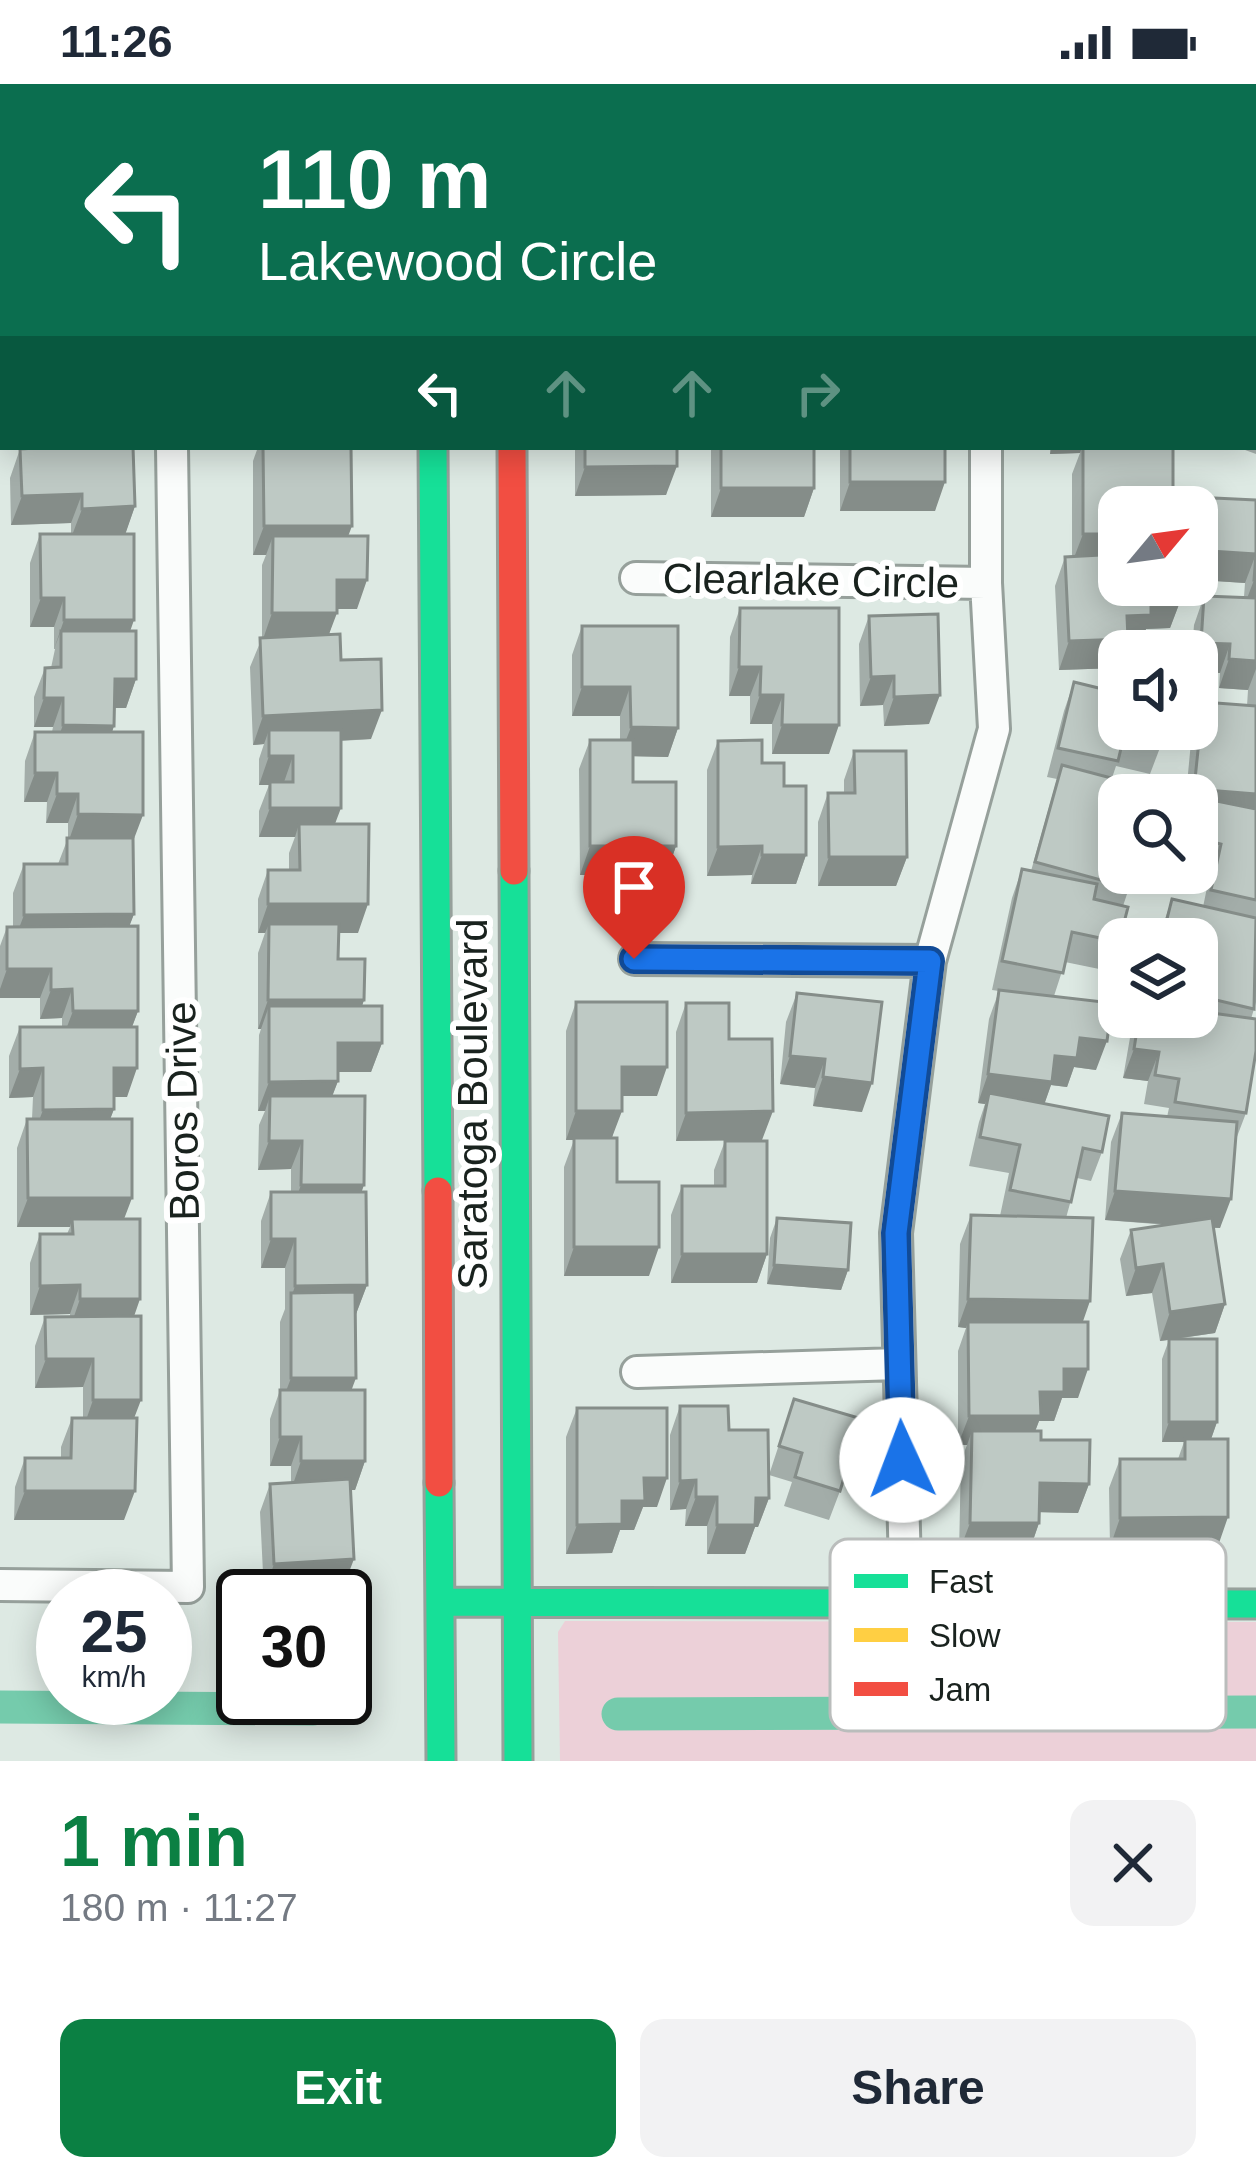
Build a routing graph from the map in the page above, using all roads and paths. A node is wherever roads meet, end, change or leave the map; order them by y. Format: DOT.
graph roads {
  1 [pos="172,450"];
  2 [pos="433,450"];
  3 [pos="512,450"];
  4 [pos="986,450"];
  5 [pos="636,578"];
  6 [pos="986,583"];
  7 [pos="634,959"];
  8 [pos="930,961"];
  9 [pos="899,1364"];
  10 [pos="637,1372"];
  11 [pos="904,1539"];
  12 [pos="0,1585"];
  13 [pos="440,1602"];
  14 [pos="515,1602"];
  15 [pos="830,1604"];
  16 [pos="441,1761"];
  17 [pos="518,1761"];
  1 -- 12 [label="street, Boros Drive"];
  2 -- 13 [label="main road, Saratoga Boulevard"];
  3 -- 14 [label="main road, Saratoga Boulevard"];
  4 -- 6 [label="street"];
  5 -- 6 [label="street, Clearlake Circle"];
  6 -- 8 [label="street"];
  7 -- 8 [label="street"];
  8 -- 9 [label="street"];
  9 -- 10 [label="street"];
  9 -- 11 [label="street"];
  13 -- 14 [label="main road"];
  13 -- 16 [label="main road, Saratoga Boulevard"];
  14 -- 15 [label="main road"];
  14 -- 17 [label="main road, Saratoga Boulevard"];
}
